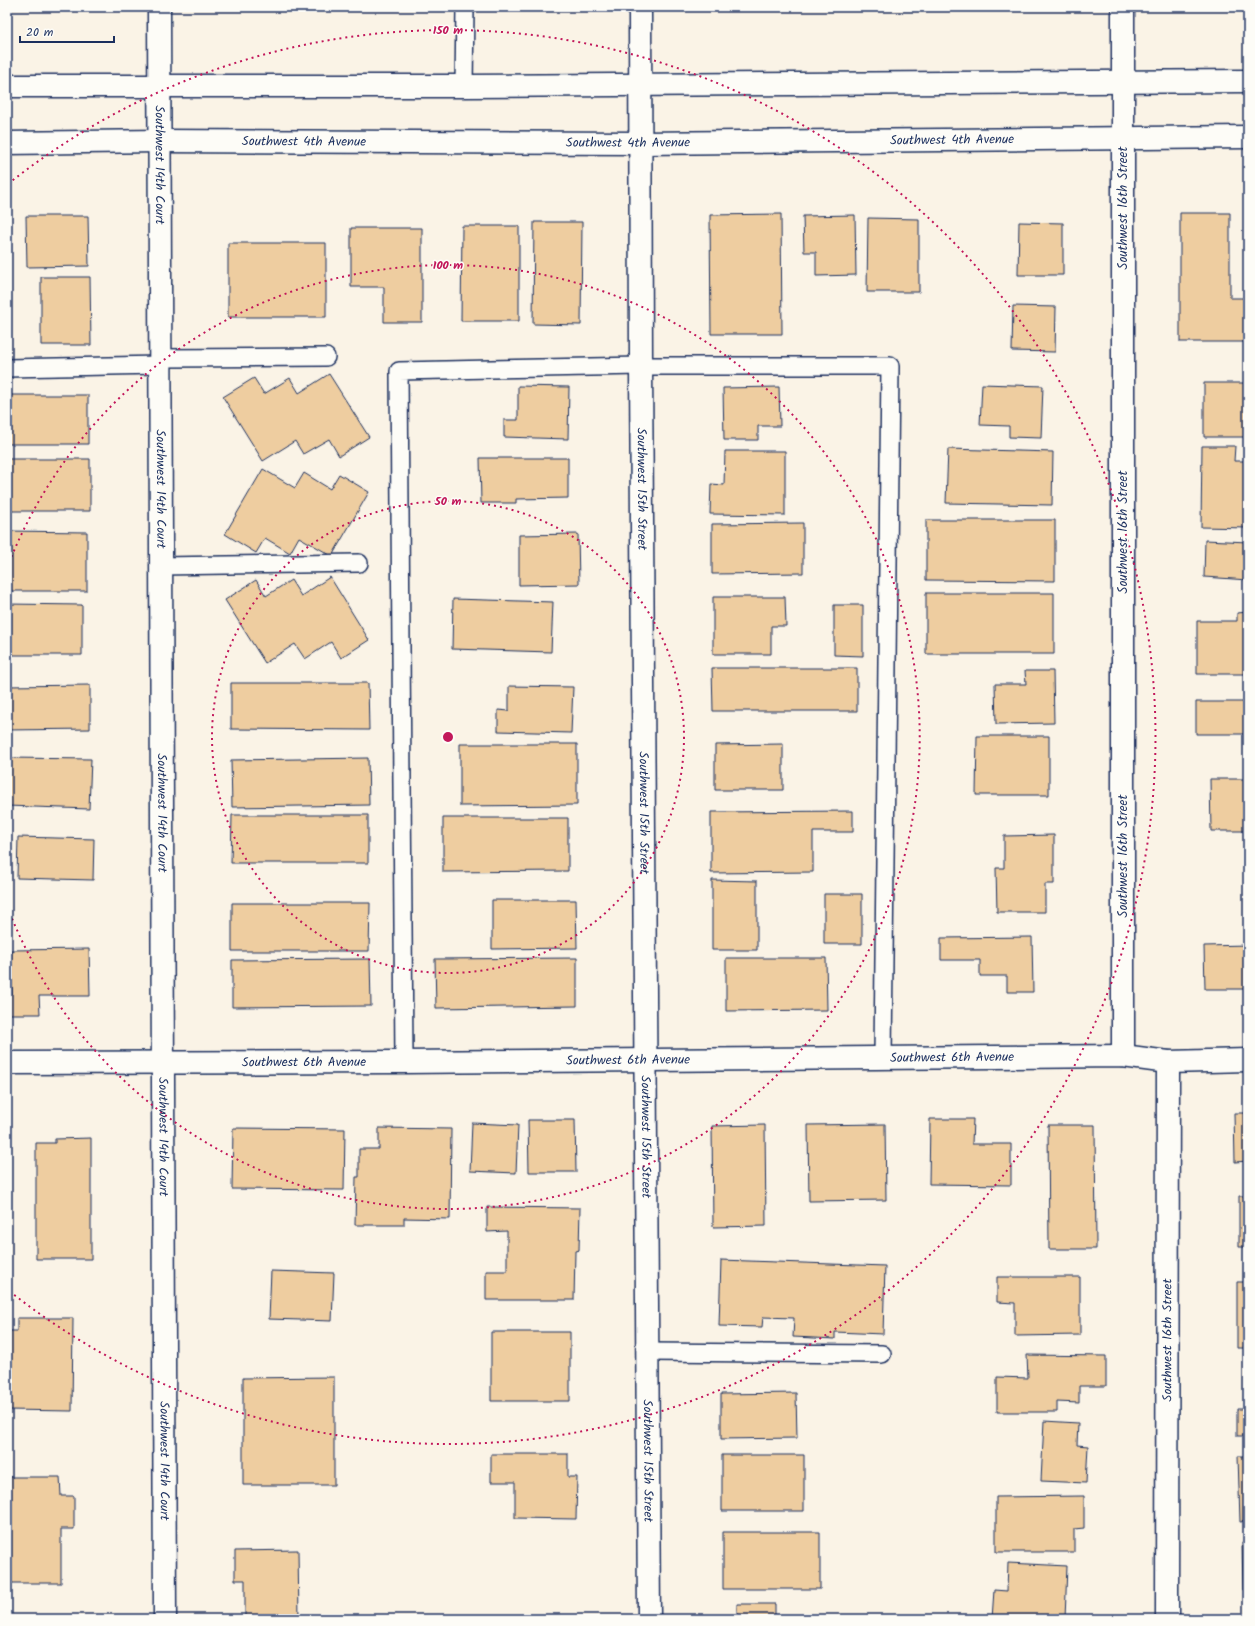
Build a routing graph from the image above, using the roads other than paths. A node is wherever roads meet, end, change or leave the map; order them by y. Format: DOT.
graph roads {
  1 [pos="159,7"];
  2 [pos="465,7"];
  3 [pos="640,7"];
  4 [pos="1123,7"];
  5 [pos="1124,81"];
  6 [pos="1248,81"];
  7 [pos="640,84"];
  8 [pos="7,86"];
  9 [pos="159,86"];
  10 [pos="464,86"];
  11 [pos="1123,137"];
  12 [pos="1248,137"];
  13 [pos="159,141"];
  14 [pos="7,143"];
  15 [pos="641,143"];
  16 [pos="326,357"];
  17 [pos="160,362"];
  18 [pos="641,366"];
  19 [pos="7,368"];
  20 [pos="360,563"];
  21 [pos="160,566"];
  22 [pos="1122,1056"];
  23 [pos="883,1058"];
  24 [pos="645,1060"];
  25 [pos="1248,1060"];
  26 [pos="404,1062"];
  27 [pos="1168,1062"];
  28 [pos="7,1063"];
  29 [pos="162,1063"];
  30 [pos="647,1352"];
  31 [pos="882,1354"];
  32 [pos="165,1619"];
  33 [pos="649,1619"];
  34 [pos="1167,1619"];
  1 -- 9 [label="street, Southwest 14th Court"];
  2 -- 10 [label="lane"];
  3 -- 7 [label="street, Southwest 15th Street"];
  4 -- 5 [label="street, Southwest 16th Street"];
  5 -- 6 [label="street"];
  5 -- 7 [label="street"];
  5 -- 11 [label="street, Southwest 16th Street"];
  7 -- 10 [label="street"];
  7 -- 15 [label="street, Southwest 15th Street"];
  8 -- 9 [label="street"];
  9 -- 10 [label="street"];
  9 -- 13 [label="street, Southwest 14th Court"];
  11 -- 12 [label="street, Southwest 4th Avenue"];
  11 -- 15 [label="street, Southwest 4th Avenue"];
  11 -- 22 [label="street, Southwest 16th Street"];
  13 -- 14 [label="street, Southwest 4th Avenue"];
  13 -- 15 [label="street, Southwest 4th Avenue"];
  13 -- 17 [label="street, Southwest 14th Court"];
  15 -- 18 [label="street, Southwest 15th Street"];
  16 -- 17 [label="lane"];
  17 -- 19 [label="lane"];
  17 -- 21 [label="street, Southwest 14th Court"];
  18 -- 23 [label="lane"];
  18 -- 24 [label="street, Southwest 15th Street"];
  18 -- 26 [label="lane"];
  20 -- 21 [label="lane"];
  21 -- 29 [label="street, Southwest 14th Court"];
  22 -- 23 [label="street, Southwest 6th Avenue"];
  22 -- 27 [label="street, Southwest 6th Avenue"];
  23 -- 24 [label="street, Southwest 6th Avenue"];
  24 -- 26 [label="street, Southwest 6th Avenue"];
  24 -- 30 [label="street, Southwest 15th Street"];
  25 -- 27 [label="street, Southwest 6th Avenue"];
  26 -- 29 [label="street, Southwest 6th Avenue"];
  27 -- 34 [label="street, Southwest 16th Street"];
  28 -- 29 [label="street, Southwest 6th Avenue"];
  29 -- 32 [label="street, Southwest 14th Court"];
  30 -- 31 [label="lane"];
  30 -- 33 [label="street, Southwest 15th Street"];
}
